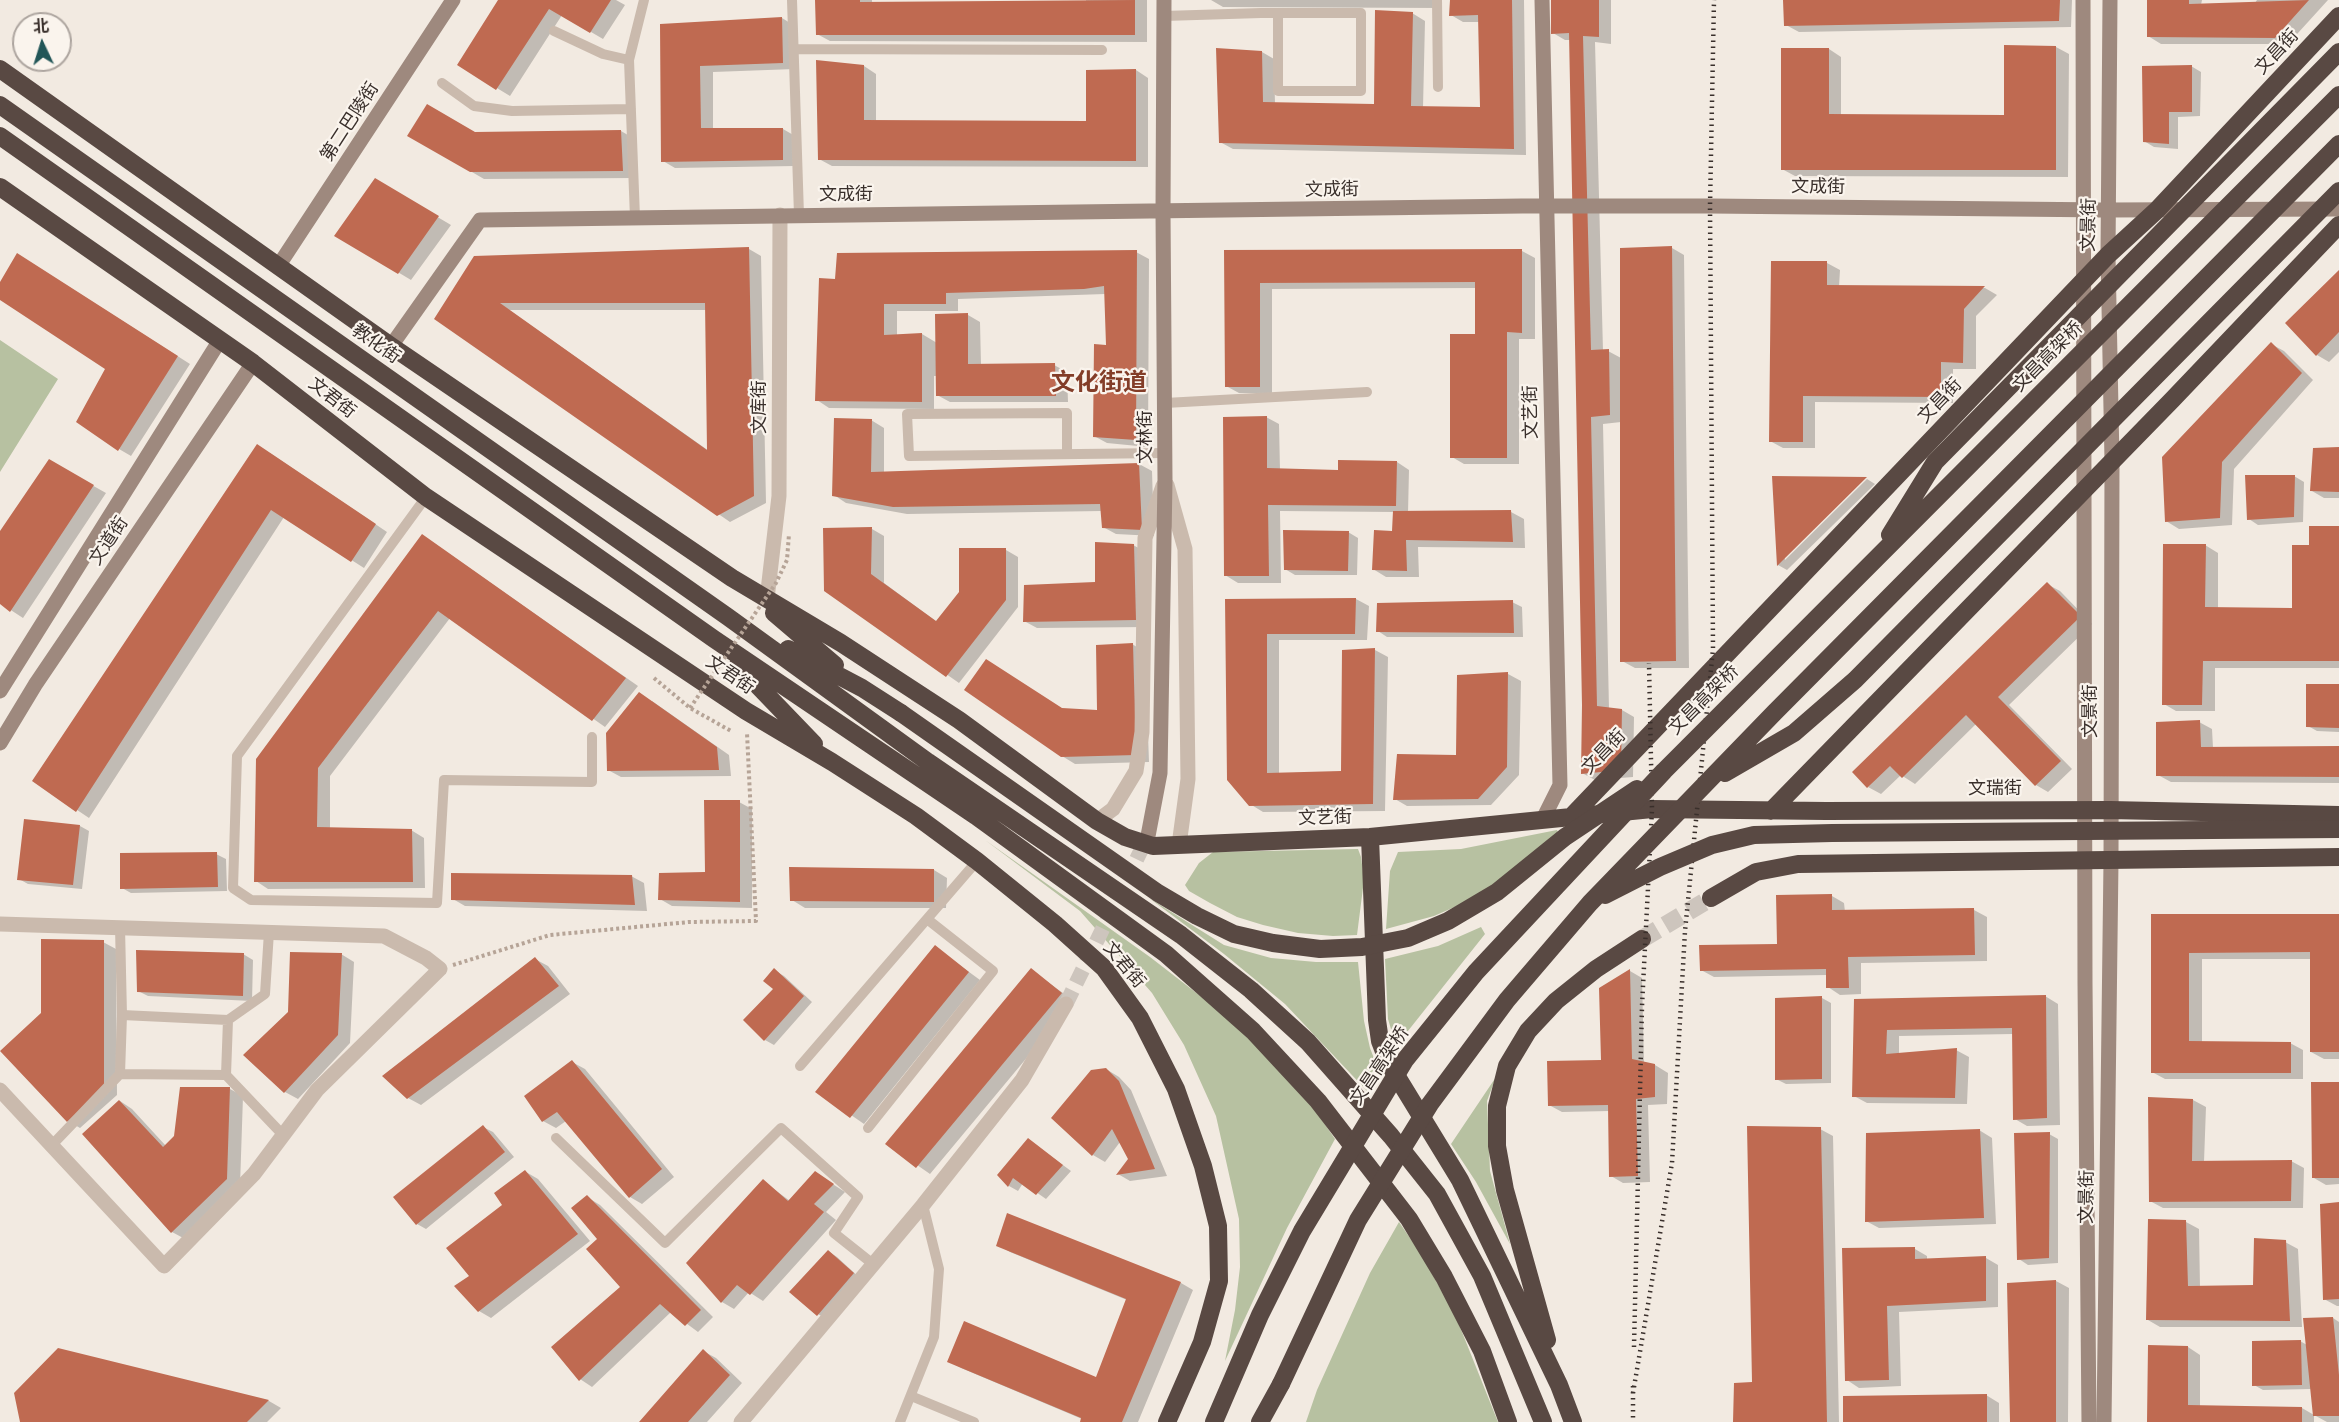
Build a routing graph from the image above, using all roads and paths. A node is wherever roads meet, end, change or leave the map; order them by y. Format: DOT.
graph roads {
  1 [pos="453,0"];
  2 [pos="644,0"];
  3 [pos="792,0"];
  4 [pos="1164,0"];
  5 [pos="1437,0"];
  6 [pos="1542,0"];
  7 [pos="2083,0"];
  8 [pos="2110,0"];
  9 [pos="1278,13"];
  10 [pos="1164,16"];
  11 [pos="2339,16"];
  12 [pos="554,31"];
  13 [pos="794,49"];
  14 [pos="1102,50"];
  15 [pos="2339,52"];
  16 [pos="629,60"];
  17 [pos="0,69"];
  18 [pos="442,83"];
  19 [pos="1438,87"];
  20 [pos="2339,95"];
  21 [pos="0,105"];
  22 [pos="631,109"];
  23 [pos="0,136"];
  24 [pos="2339,144"];
  25 [pos="0,188"];
  26 [pos="2339,191"];
  27 [pos="1548,207"];
  28 [pos="2339,209"];
  29 [pos="2084,210"];
  30 [pos="2109,210"];
  31 [pos="2157,210"];
  32 [pos="1163,212"];
  33 [pos="780,215"];
  34 [pos="798,215"];
  35 [pos="635,218"];
  36 [pos="2339,225"];
  37 [pos="2108,255"];
  38 [pos="279,265"];
  39 [pos="2085,280"];
  40 [pos="220,340"];
  41 [pos="390,346"];
  42 [pos="253,363"];
  43 [pos="1367,392"];
  44 [pos="1165,403"];
  45 [pos="1067,453"];
  46 [pos="1165,453"];
  47 [pos="2112,461"];
  48 [pos="1165,480"];
  49 [pos="2085,489"];
  50 [pos="426,497"];
  51 [pos="789,534"];
  52 [pos="1872,564"];
  53 [pos="732,578"];
  54 [pos="767,599"];
  55 [pos="728,617"];
  56 [pos="714,639"];
  57 [pos="654,678"];
  58 [pos="862,688"];
  59 [pos="0,691"];
  60 [pos="690,708"];
  61 [pos="746,711"];
  62 [pos="731,731"];
  63 [pos="592,737"];
  64 [pos="0,743"];
  65 [pos="832,762"];
  66 [pos="1664,771"];
  67 [pos="1706,785"];
  68 [pos="1652,809"];
  69 [pos="2085,810"];
  70 [pos="2110,810"];
  71 [pos="1772,811"];
  72 [pos="2339,815"];
  73 [pos="1571,817"];
  74 [pos="1543,819"];
  75 [pos="1097,821"];
  76 [pos="2339,829"];
  77 [pos="1148,836"];
  78 [pos="1370,837"];
  79 [pos="1179,845"];
  80 [pos="2339,857"];
  81 [pos="977,861"];
  82 [pos="2111,861"];
  83 [pos="2085,862"];
  84 [pos="1711,898"];
  85 [pos="1590,903"];
  86 [pos="927,919"];
  87 [pos="0,924"];
  88 [pos="120,927"];
  89 [pos="269,932"];
  90 [pos="1642,939"];
  91 [pos="440,969"];
  92 [pos="1066,1004"];
  93 [pos="122,1015"];
  94 [pos="228,1020"];
  95 [pos="800,1066"];
  96 [pos="120,1074"];
  97 [pos="226,1076"];
  98 [pos="0,1090"];
  99 [pos="868,1128"];
  100 [pos="283,1135"];
  101 [pos="556,1138"];
  102 [pos="52,1145"];
  103 [pos="923,1205"];
  104 [pos="873,1264"];
  105 [pos="1281,1384"];
  106 [pos="1559,1385"];
  107 [pos="910,1396"];
  108 [pos="741,1422"];
  109 [pos="900,1422"];
  110 [pos="974,1422"];
  111 [pos="1167,1422"];
  112 [pos="1214,1422"];
  113 [pos="1260,1422"];
  114 [pos="1274,1422"];
  115 [pos="1508,1422"];
  116 [pos="1543,1422"];
  117 [pos="1572,1422"];
  118 [pos="2089,1422"];
  119 [pos="2104,1422"];
  1 -- 38 [label="street, 第二巴陵街"];
  2 -- 16 [label="lane"];
  3 -- 13 [label="lane"];
  4 -- 10 [label="street, 文林街"];
  5 -- 19 [label="lane"];
  6 -- 27 [label="street, 文艺街"];
  7 -- 29 [label="street, 文景街"];
  8 -- 30 [label="street, 文景街"];
  9 -- 9 [label="lane"];
  9 -- 10 [label="lane"];
  10 -- 32 [label="street, 文林街"];
  11 -- 31 [label="highway, 文昌街"];
  12 -- 16 [label="lane"];
  13 -- 14 [label="lane"];
  13 -- 34 [label="lane"];
  15 -- 52 [label="highway, bridge"];
  16 -- 22 [label="lane"];
  17 -- 38 [label="highway"];
  18 -- 22 [label="lane"];
  20 -- 52 [label="highway, 文昌高架桥, bridge"];
  21 -- 55 [label="highway, 教化街"];
  22 -- 35 [label="lane"];
  23 -- 56 [label="highway"];
  24 -- 67 [label="highway, bridge"];
  25 -- 40 [label="highway, 文君街"];
  26 -- 67 [label="highway, bridge"];
  27 -- 29 [label="street, 文成街"];
  27 -- 32 [label="street, 文成街"];
  27 -- 74 [label="street, 文艺街"];
  28 -- 31 [label="street, 文成街"];
  29 -- 30 [label="street, 文成街"];
  29 -- 39 [label="street, 文景街"];
  30 -- 31 [label="street, 文成街"];
  30 -- 37 [label="street, 文景街"];
  31 -- 37 [label="highway, 文昌街"];
  32 -- 34 [label="street, 文成街"];
  32 -- 44 [label="street, 文林街"];
  33 -- 34 [label="street, 文成街"];
  33 -- 35 [label="street, 文成街"];
  33 -- 54 [label="street, 文库街"];
  35 -- 41 [label="street, 文成街"];
  36 -- 47 [label="highway"];
  37 -- 39 [label="highway, 文昌街"];
  37 -- 47 [label="street, 文景街"];
  38 -- 41 [label="highway"];
  39 -- 49 [label="street, 文景街"];
  39 -- 73 [label="highway, 文昌街"];
  40 -- 42 [label="highway, 文君街"];
  40 -- 59 [label="street, 文道街"];
  41 -- 53 [label="highway"];
  42 -- 50 [label="highway, 文君街"];
  42 -- 64 [label="street, 文道街"];
  43 -- 44 [label="lane"];
  44 -- 46 [label="street, 文林街"];
  45 -- 45 [label="lane"];
  45 -- 46 [label="lane"];
  46 -- 48 [label="street, 文林街"];
  47 -- 49 [label="highway"];
  47 -- 70 [label="street, 文景街"];
  48 -- 75 [label="street"];
  48 -- 77 [label="street, 文林街"];
  48 -- 79 [label="street"];
  49 -- 69 [label="street, 文景街"];
  49 -- 71 [label="highway"];
  50 -- 61 [label="highway, 文君街"];
  50 -- 63 [label="lane"];
  51 -- 60 [label="path, bridge"];
  52 -- 66 [label="highway, 文昌高架桥, bridge"];
  53 -- 54 [label="highway"];
  53 -- 58 [label="highway"];
  54 -- 75 [label="highway"];
  55 -- 58 [label="highway"];
  55 -- 116 [label="highway"];
  56 -- 65 [label="highway"];
  56 -- 115 [label="highway"];
  57 -- 60 [label="path"];
  58 -- 66 [label="highway, bridge"];
  60 -- 62 [label="path"];
  61 -- 65 [label="highway, 文君街"];
  61 -- 91 [label="path"];
  65 -- 81 [label="highway, 文君街"];
  66 -- 112 [label="highway, 文昌高架桥, bridge"];
  67 -- 85 [label="highway, bridge"];
  68 -- 71 [label="highway, 文瑞街"];
  68 -- 73 [label="highway, 文艺街"];
  69 -- 70 [label="highway, 文瑞街"];
  69 -- 71 [label="highway, 文瑞街"];
  69 -- 83 [label="street, 文景街"];
  70 -- 72 [label="highway, 文瑞街"];
  70 -- 82 [label="street, 文景街"];
  73 -- 74 [label="highway, 文艺街"];
  74 -- 78 [label="highway, 文艺街"];
  75 -- 79 [label="highway"];
  76 -- 85 [label="highway, bridge"];
  78 -- 79 [label="highway, 文艺街"];
  78 -- 106 [label="highway"];
  80 -- 82 [label="highway"];
  81 -- 86 [label="lane"];
  81 -- 111 [label="highway, 文君街"];
  82 -- 83 [label="highway"];
  82 -- 119 [label="street, 文景街"];
  83 -- 84 [label="highway"];
  83 -- 118 [label="street, 文景街"];
  85 -- 105 [label="highway, bridge"];
  86 -- 95 [label="lane"];
  86 -- 99 [label="lane"];
  87 -- 88 [label="street"];
  88 -- 89 [label="street"];
  88 -- 93 [label="lane"];
  89 -- 91 [label="street"];
  89 -- 94 [label="lane"];
  90 -- 106 [label="highway"];
  91 -- 100 [label="street"];
  92 -- 103 [label="street"];
  93 -- 94 [label="lane"];
  93 -- 96 [label="lane"];
  94 -- 97 [label="lane"];
  96 -- 97 [label="lane"];
  96 -- 102 [label="lane"];
  97 -- 100 [label="lane"];
  98 -- 102 [label="street"];
  100 -- 102 [label="street"];
  101 -- 104 [label="lane"];
  103 -- 104 [label="street"];
  103 -- 107 [label="lane"];
  104 -- 108 [label="street"];
  105 -- 113 [label="highway"];
  105 -- 114 [label="highway"];
  106 -- 117 [label="highway"];
  107 -- 109 [label="lane"];
  107 -- 110 [label="lane"];
}
